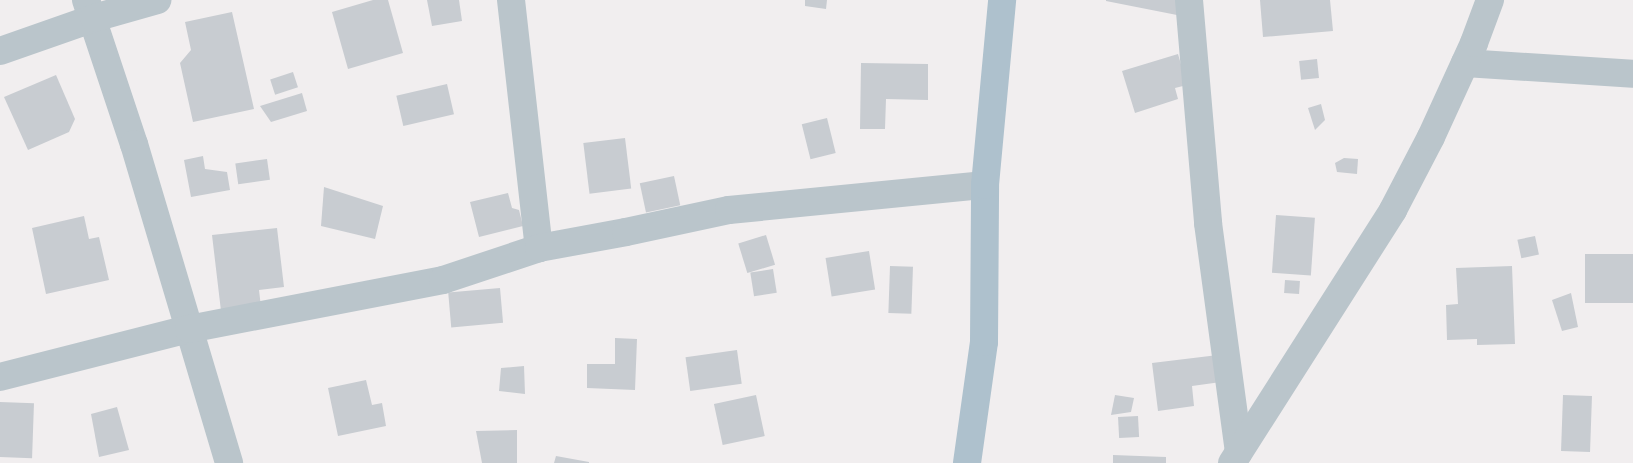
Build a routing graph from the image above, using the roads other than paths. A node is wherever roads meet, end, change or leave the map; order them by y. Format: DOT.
graph roads {
  1 [pos="157,0"];
  2 [pos="511,0"];
  3 [pos="1002,0"];
  4 [pos="1189,0"];
  5 [pos="1490,0"];
  6 [pos="90,9"];
  7 [pos="0,51"];
  8 [pos="1464,63"];
  9 [pos="1633,74"];
  10 [pos="985,185"];
  11 [pos="539,248"];
  12 [pos="189,329"];
  13 [pos="0,377"];
  14 [pos="1236,458"];
  15 [pos="229,463"];
  16 [pos="967,463"];
  1 -- 6 [label="street"];
  2 -- 11 [label="street"];
  3 -- 10 [label="main road"];
  4 -- 14 [label="street"];
  5 -- 8 [label="street"];
  6 -- 7 [label="street"];
  6 -- 12 [label="street"];
  8 -- 9 [label="street"];
  8 -- 14 [label="street"];
  10 -- 11 [label="street"];
  10 -- 16 [label="main road"];
  11 -- 12 [label="street"];
  12 -- 13 [label="street"];
  12 -- 15 [label="street"];
}
